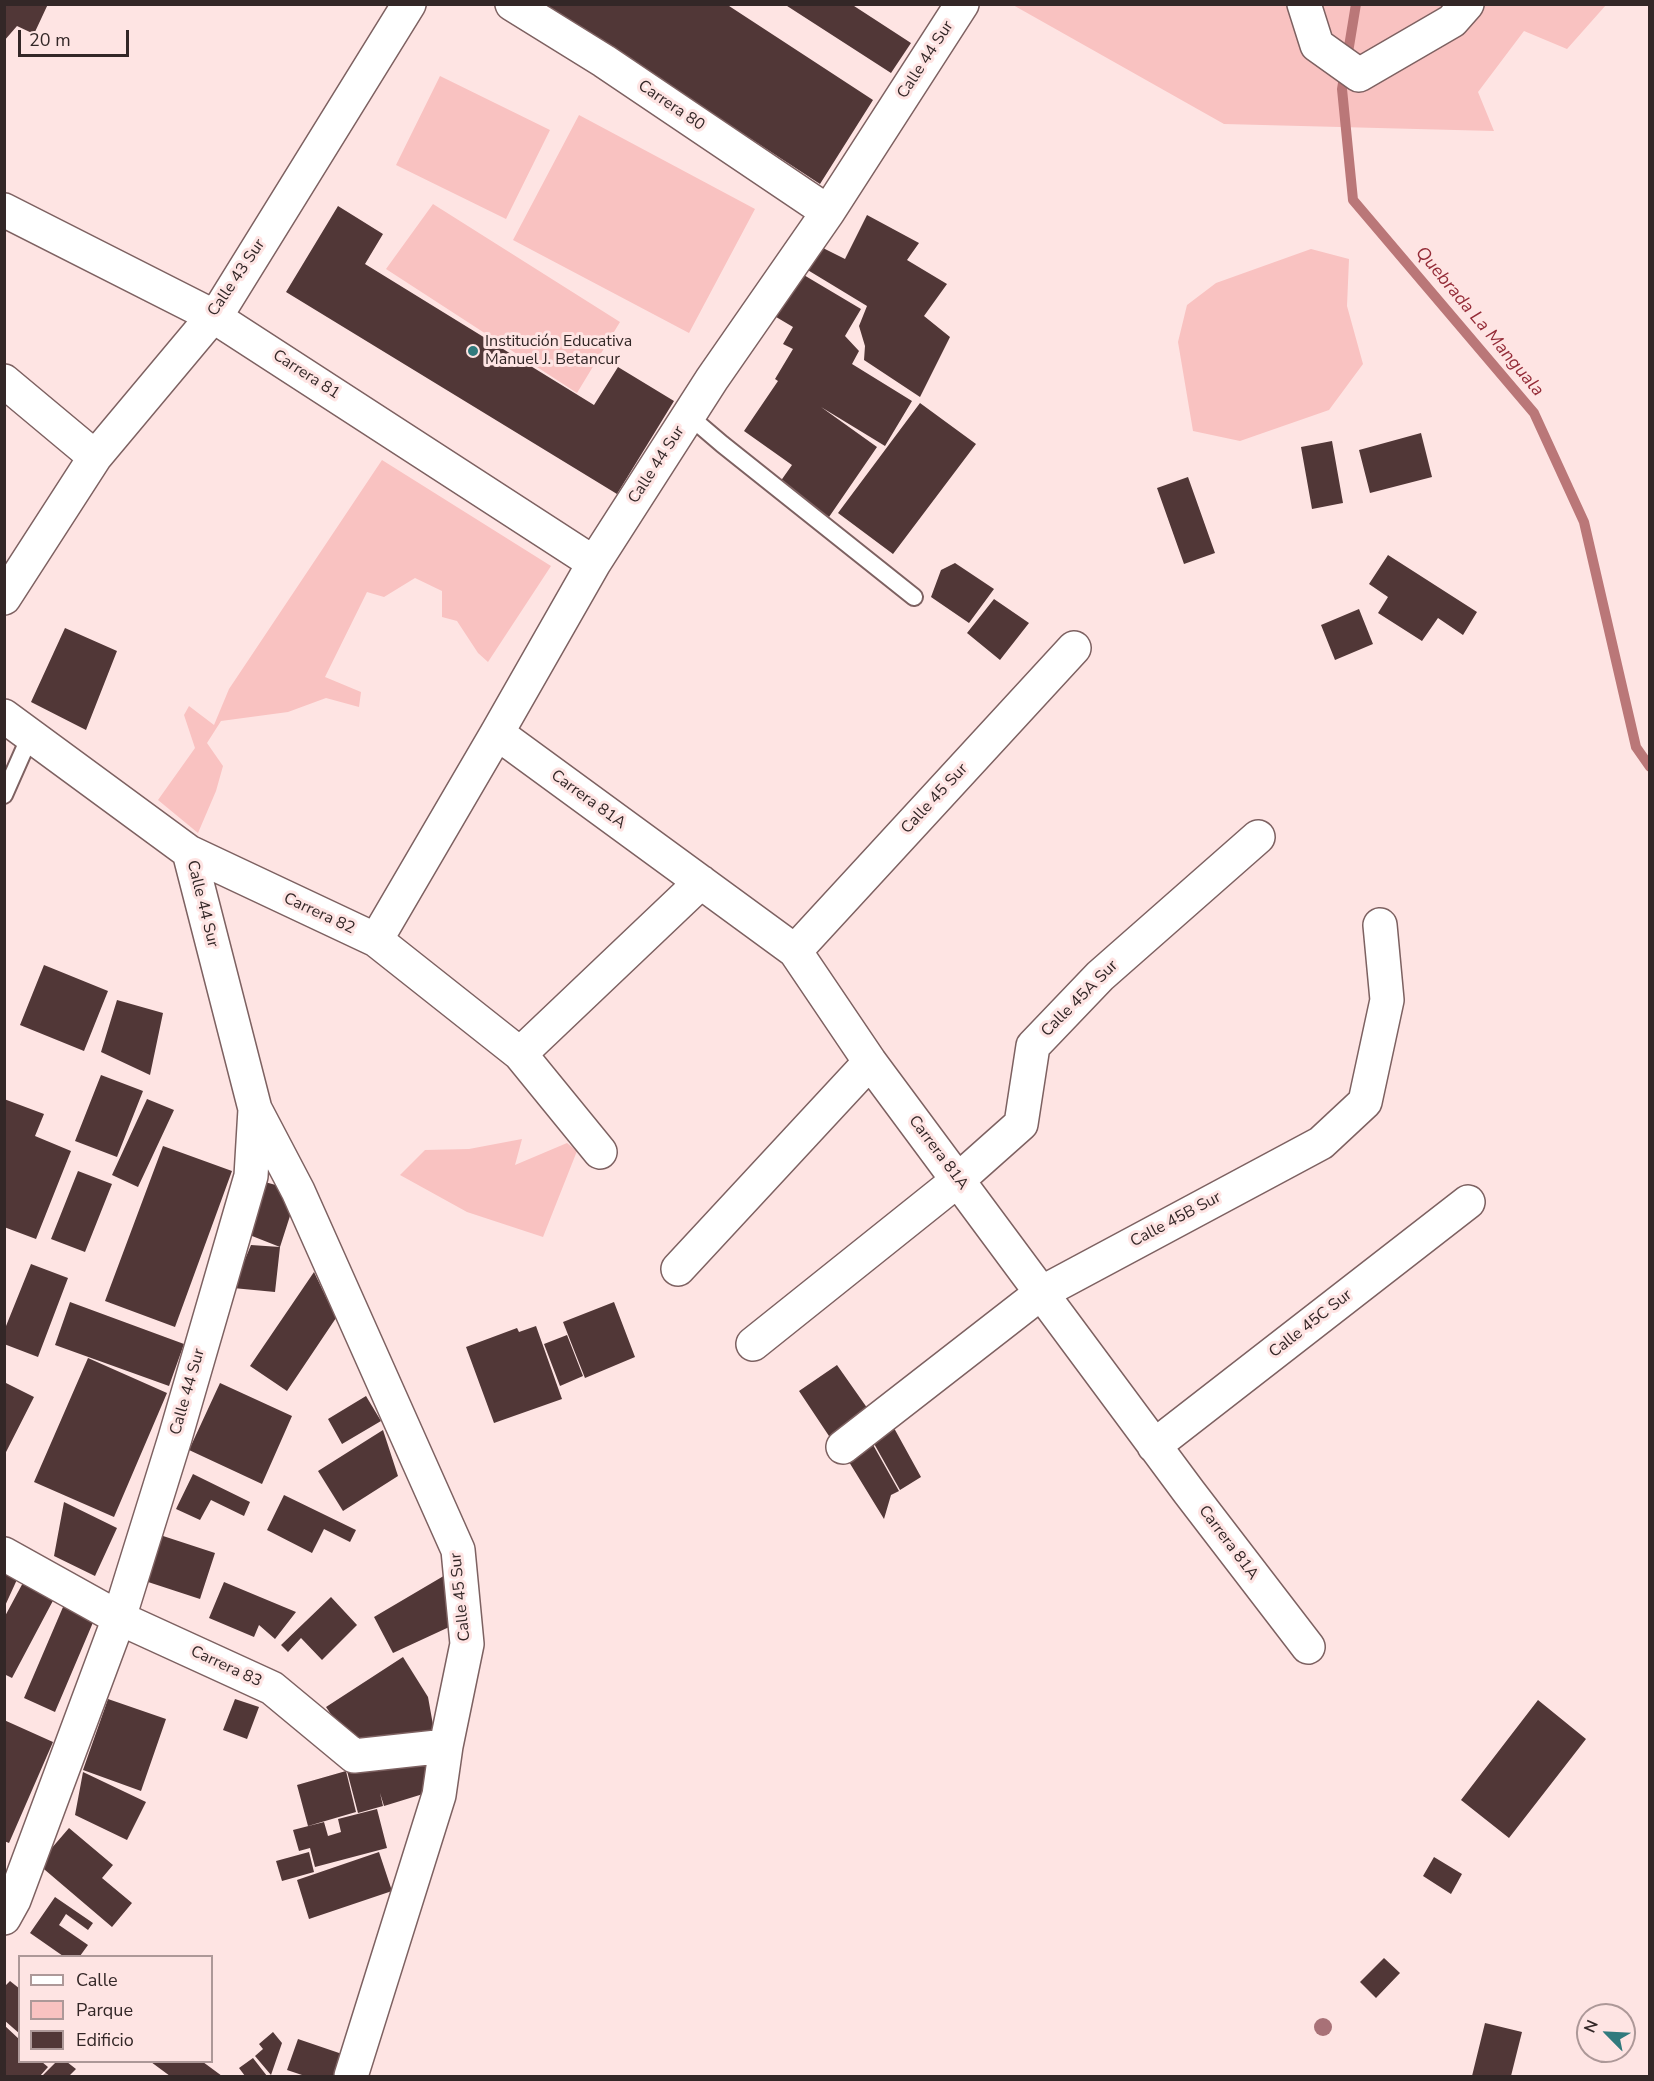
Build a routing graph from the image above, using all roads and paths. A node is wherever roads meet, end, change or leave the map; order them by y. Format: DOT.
graph roads {
  1 [pos="409,4"];
  2 [pos="512,4"];
  3 [pos="962,4"];
  4 [pos="1304,4"];
  5 [pos="1467,4"];
  6 [pos="4,210"];
  7 [pos="828,212"];
  8 [pos="213,316"];
  9 [pos="4,381"];
  10 [pos="688,415"];
  11 [pos="95,457"];
  12 [pos="594,563"];
  13 [pos="914,597"];
  14 [pos="4,598"];
  15 [pos="1074,648"];
  16 [pos="18,725"];
  17 [pos="497,733"];
  18 [pos="4,795"];
  19 [pos="1258,837"];
  20 [pos="189,852"];
  21 [pos="701,882"];
  22 [pos="1380,925"];
  23 [pos="376,940"];
  24 [pos="795,951"];
  25 [pos="520,1054"];
  26 [pos="870,1062"];
  27 [pos="255,1109"];
  28 [pos="600,1152"];
  29 [pos="958,1180"];
  30 [pos="1468,1202"];
  31 [pos="678,1269"];
  32 [pos="1041,1293"];
  33 [pos="753,1344"];
  34 [pos="1154,1446"];
  35 [pos="843,1448"];
  36 [pos="4,1554"];
  37 [pos="119,1618"];
  38 [pos="1308,1647"];
  39 [pos="446,1746"];
  40 [pos="8,1904"];
  41 [pos="351,2076"];
  1 -- 8 [label="street, Calle 43 Sur"];
  2 -- 7 [label="street, Carrera 80"];
  3 -- 7 [label="street, Calle 44 Sur"];
  4 -- 5 [label="street"];
  6 -- 8 [label="street, Carrera 81"];
  7 -- 10 [label="street, Calle 44 Sur"];
  8 -- 11 [label="street, Calle 43 Sur"];
  8 -- 12 [label="street, Carrera 81"];
  9 -- 11 [label="street"];
  10 -- 12 [label="street, Calle 44 Sur"];
  10 -- 13 [label="lane"];
  11 -- 14 [label="street, Calle 43 Sur"];
  12 -- 17 [label="street, Calle 44 Sur"];
  15 -- 24 [label="street, Calle 45 Sur"];
  16 -- 18 [label="lane"];
  16 -- 20 [label="street, Carrera 82"];
  17 -- 21 [label="street, Carrera 81A"];
  17 -- 23 [label="street, Calle 44 Sur"];
  19 -- 29 [label="street, Calle 45A Sur"];
  20 -- 23 [label="street, Carrera 82"];
  20 -- 27 [label="street, Calle 44 Sur"];
  21 -- 24 [label="street, Carrera 81A"];
  21 -- 25 [label="street"];
  22 -- 32 [label="street, Calle 45B Sur"];
  23 -- 25 [label="street, Carrera 82"];
  24 -- 26 [label="street, Carrera 81A"];
  25 -- 28 [label="street, Carrera 82"];
  26 -- 29 [label="street, Carrera 81A"];
  26 -- 31 [label="street"];
  27 -- 37 [label="street, Calle 44 Sur"];
  27 -- 39 [label="street, Calle 45 Sur"];
  29 -- 32 [label="street, Carrera 81A"];
  29 -- 33 [label="street, Calle 45A Sur"];
  30 -- 34 [label="street, Calle 45C Sur"];
  32 -- 34 [label="street, Carrera 81A"];
  32 -- 35 [label="street, Calle 45B Sur"];
  34 -- 38 [label="street, Carrera 81A"];
  36 -- 37 [label="street, Carrera 83"];
  37 -- 39 [label="street, Carrera 83"];
  37 -- 40 [label="street, Calle 44 Sur"];
  39 -- 41 [label="street, Calle 45 Sur"];
}
